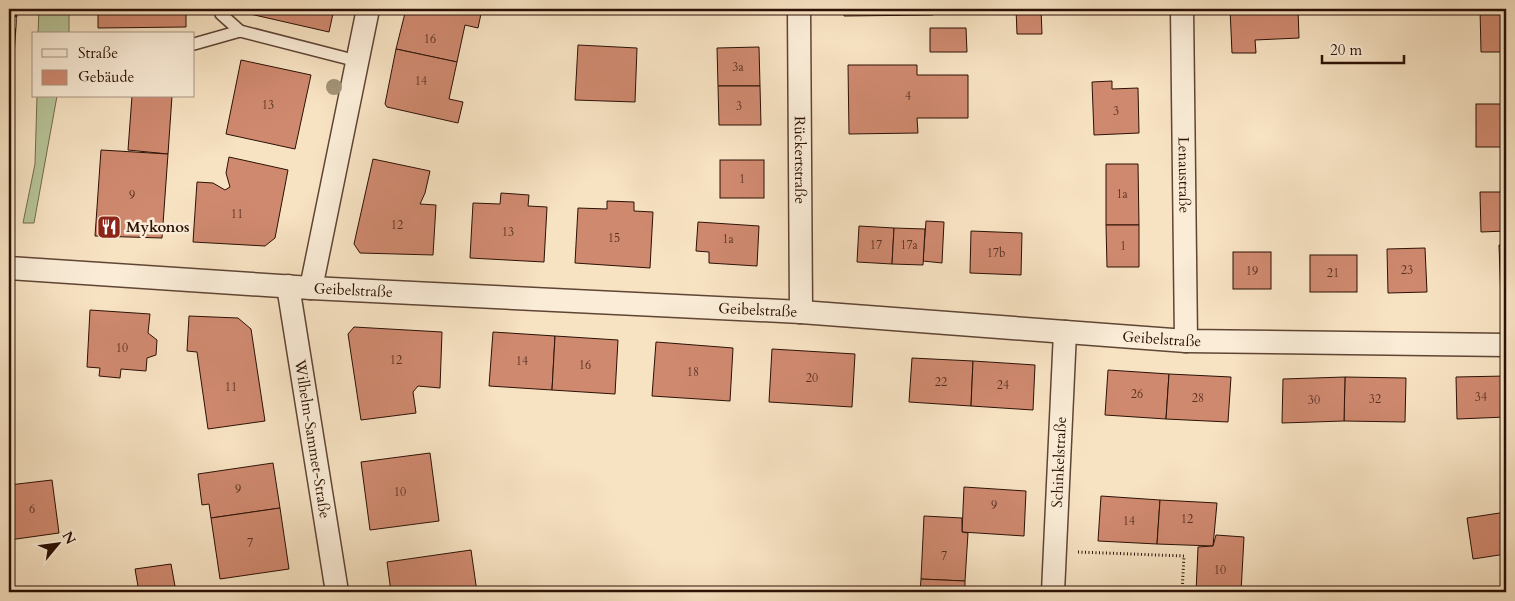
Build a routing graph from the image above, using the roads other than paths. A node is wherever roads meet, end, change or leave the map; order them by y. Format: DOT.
graph roads {
  1 [pos="222,9"];
  2 [pos="368,9"];
  3 [pos="799,9"];
  4 [pos="1182,9"];
  5 [pos="240,31"];
  6 [pos="195,44"];
  7 [pos="357,61"];
  8 [pos="9,268"];
  9 [pos="288,286"];
  10 [pos="311,288"];
  11 [pos="801,312"];
  12 [pos="1065,332"];
  13 [pos="1186,341"];
  14 [pos="1506,345"];
  15 [pos="337,592"];
  16 [pos="1053,592"];
  1 -- 5 [label="lane"];
  2 -- 7 [label="street"];
  3 -- 11 [label="street, Rückertstraße"];
  4 -- 13 [label="street, Lenaustraße"];
  5 -- 6 [label="lane"];
  5 -- 7 [label="lane"];
  7 -- 10 [label="street"];
  8 -- 9 [label="street, Geibelstraße"];
  9 -- 10 [label="street, Geibelstraße"];
  9 -- 15 [label="street, Wilhelm-Sammet-Straße"];
  10 -- 11 [label="street, Geibelstraße"];
  11 -- 12 [label="street, Geibelstraße"];
  12 -- 13 [label="street, Geibelstraße"];
  12 -- 16 [label="street, Schinkelstraße"];
  13 -- 14 [label="street, Geibelstraße"];
}
